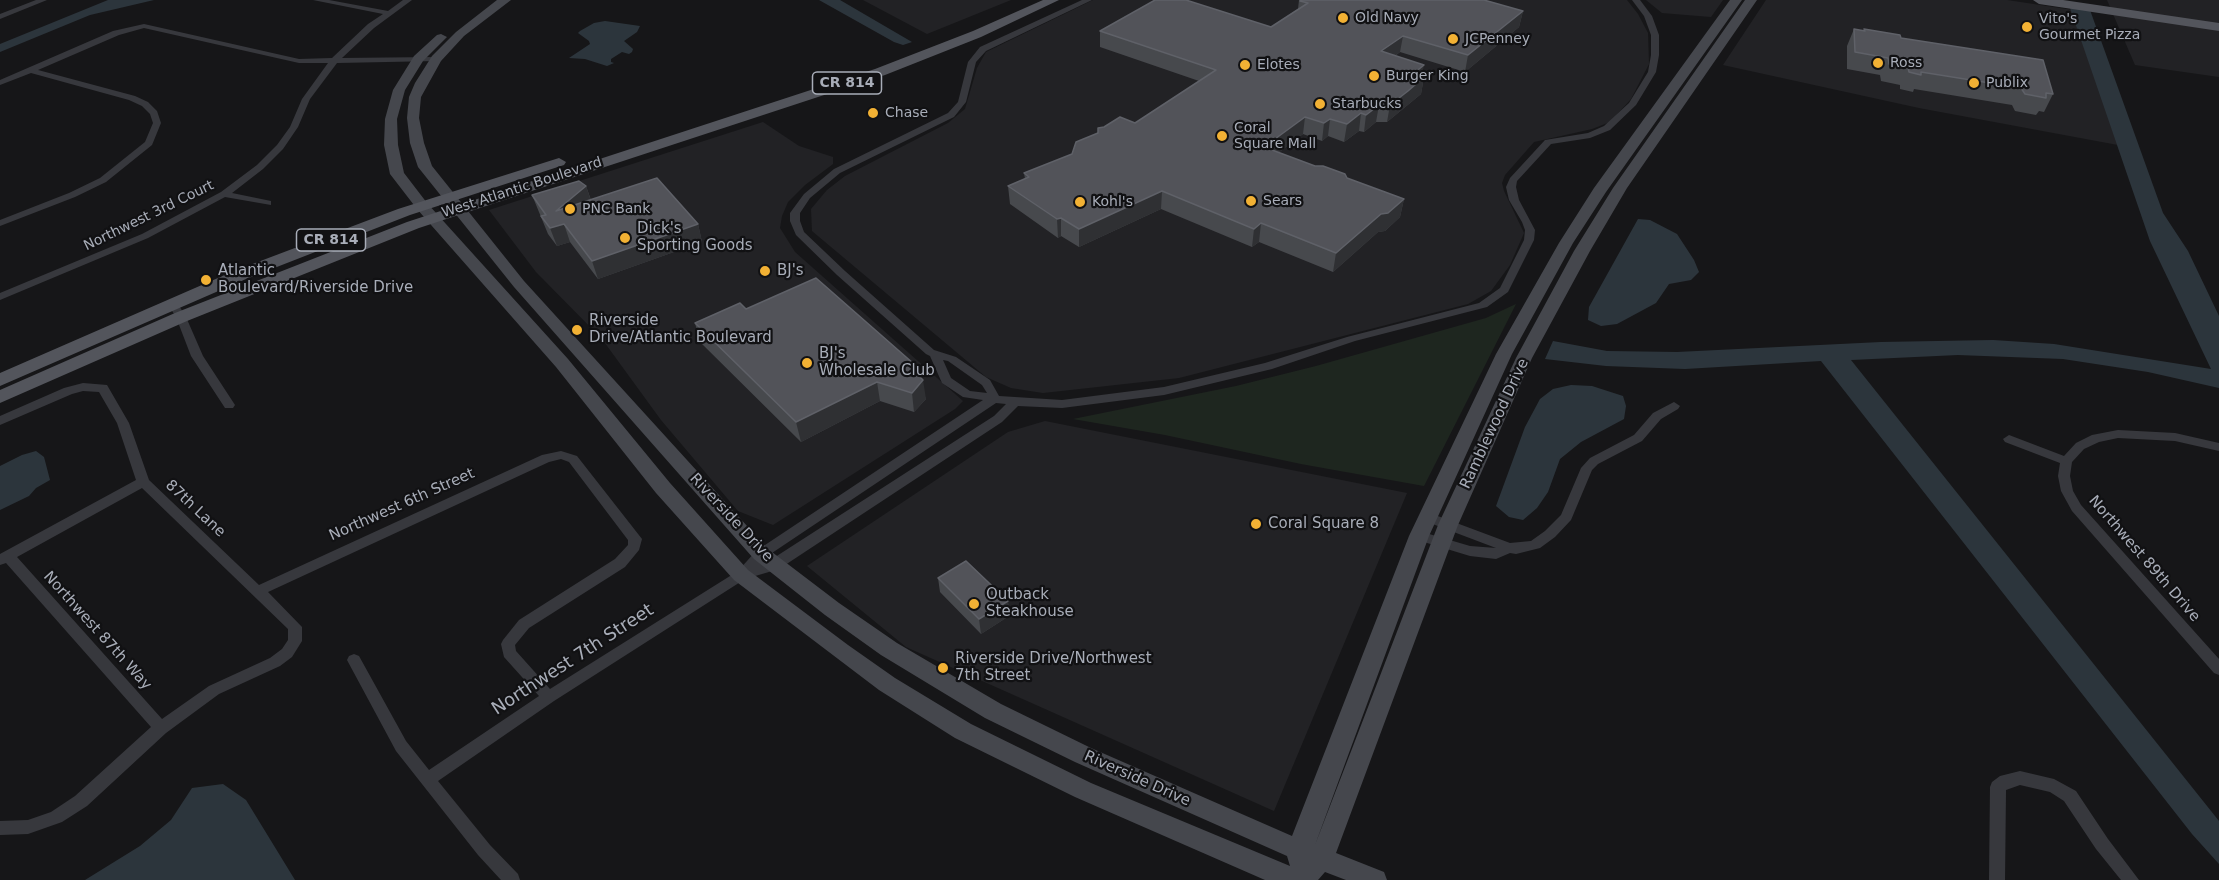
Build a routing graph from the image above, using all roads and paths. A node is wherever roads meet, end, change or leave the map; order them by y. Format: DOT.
graph roads {
  1 [pos="43,0"];
  2 [pos="317,0"];
  3 [pos="408,0"];
  4 [pos="490,0"];
  5 [pos="505,0"];
  6 [pos="1027,0"];
  7 [pos="1053,0"];
  8 [pos="1088,0"];
  9 [pos="1636,0"];
  10 [pos="1736,0"];
  11 [pos="1751,0"];
  12 [pos="2039,0"];
  13 [pos="2071,0"];
  14 [pos="2096,1"];
  15 [pos="388,13"];
  16 [pos="0,17"];
  17 [pos="2219,19"];
  18 [pos="2219,27"];
  19 [pos="910,55"];
  20 [pos="418,59"];
  21 [pos="435,59"];
  22 [pos="334,61"];
  23 [pos="30,70"];
  24 [pos="0,83"];
  25 [pos="224,194"];
  26 [pos="268,203"];
  27 [pos="452,204"];
  28 [pos="428,212"];
  29 [pos="0,223"];
  30 [pos="0,297"];
  31 [pos="177,310"];
  32 [pos="935,355"];
  33 [pos="0,380"];
  34 [pos="0,397"];
  35 [pos="995,398"];
  36 [pos="1015,402"];
  37 [pos="229,405"];
  38 [pos="1674,406"];
  39 [pos="0,421"];
  40 [pos="2009,439"];
  41 [pos="2219,447"];
  42 [pos="2066,461"];
  43 [pos="143,482"];
  44 [pos="1423,526"];
  45 [pos="1445,534"];
  46 [pos="1509,548"];
  47 [pos="4,558"];
  48 [pos="768,559"];
  49 [pos="741,575"];
  50 [pos="258,591"];
  51 [pos="354,660"];
  52 [pos="2219,669"];
  53 [pos="549,697"];
  54 [pos="161,728"];
  55 [pos="428,779"];
  56 [pos="2,829"];
  57 [pos="1310,854"];
  58 [pos="512,880"];
  59 [pos="1293,880"];
  60 [pos="1301,880"];
  61 [pos="1375,880"];
  62 [pos="1997,880"];
  63 [pos="2131,880"];
  1 -- 16 [label="street"];
  2 -- 15 [label="street"];
  3 -- 15 [label="street, Northwest 3rd Court"];
  4 -- 20 [label="street, Riverside Drive"];
  5 -- 21 [label="street, Riverside Drive"];
  6 -- 19 [label="main road, West Atlantic Boulevard / CR 814"];
  7 -- 19 [label="main road, West Atlantic Boulevard / CR 814"];
  8 -- 32 [label="street"];
  9 -- 36 [label="street"];
  10 -- 44 [label="street, Ramblewood Drive"];
  11 -- 45 [label="street, Ramblewood Drive"];
  12 -- 18 [label="main road"];
  13 -- 14 [label="main road"];
  14 -- 17 [label="main road"];
  15 -- 22 [label="street, Northwest 3rd Court"];
  19 -- 27 [label="main road, West Atlantic Boulevard / CR 814"];
  20 -- 21 [label="street"];
  20 -- 22 [label="street"];
  20 -- 28 [label="street, Riverside Drive"];
  21 -- 27 [label="street, Riverside Drive"];
  22 -- 23 [label="street"];
  22 -- 25 [label="street, Northwest 3rd Court"];
  23 -- 24 [label="street"];
  23 -- 29 [label="street"];
  25 -- 26 [label="street"];
  25 -- 30 [label="street, Northwest 3rd Court"];
  27 -- 28 [label="main road, West Atlantic Boulevard / CR 814"];
  27 -- 48 [label="street, Riverside Drive"];
  28 -- 31 [label="main road, West Atlantic Boulevard / CR 814"];
  28 -- 49 [label="street, Riverside Drive"];
  31 -- 33 [label="main road, West Atlantic Boulevard / CR 814"];
  31 -- 34 [label="main road, West Atlantic Boulevard / CR 814"];
  31 -- 37 [label="street"];
  32 -- 35 [label="street"];
  32 -- 35 [label="street"];
  35 -- 36 [label="street"];
  35 -- 48 [label="street, Northwest 7th Street"];
  36 -- 48 [label="street, Northwest 7th Street"];
  38 -- 46 [label="street"];
  39 -- 43 [label="street, 87th Lane"];
  40 -- 42 [label="street"];
  41 -- 42 [label="street"];
  42 -- 52 [label="street, Northwest 89th Drive"];
  43 -- 47 [label="street"];
  43 -- 50 [label="street, 87th Lane"];
  44 -- 45 [label="street"];
  44 -- 45 [label="street"];
  44 -- 57 [label="street, Ramblewood Drive"];
  45 -- 46 [label="street"];
  45 -- 46 [label="street"];
  45 -- 57 [label="street, Ramblewood Drive"];
  47 -- 54 [label="street, Northwest 87th Way"];
  48 -- 49 [label="street, Northwest 7th Street"];
  48 -- 57 [label="street, Riverside Drive"];
  49 -- 53 [label="street, Northwest 7th Street"];
  49 -- 59 [label="street, Riverside Drive"];
  50 -- 53 [label="street, Northwest 6th Street"];
  50 -- 54 [label="street, 87th Lane"];
  51 -- 55 [label="street"];
  53 -- 55 [label="street, Northwest 7th Street"];
  54 -- 56 [label="street"];
  55 -- 58 [label="street"];
  57 -- 60 [label="street, Ramblewood Drive"];
  57 -- 61 [label="street, Riverside Drive"];
  62 -- 63 [label="street"];
}
